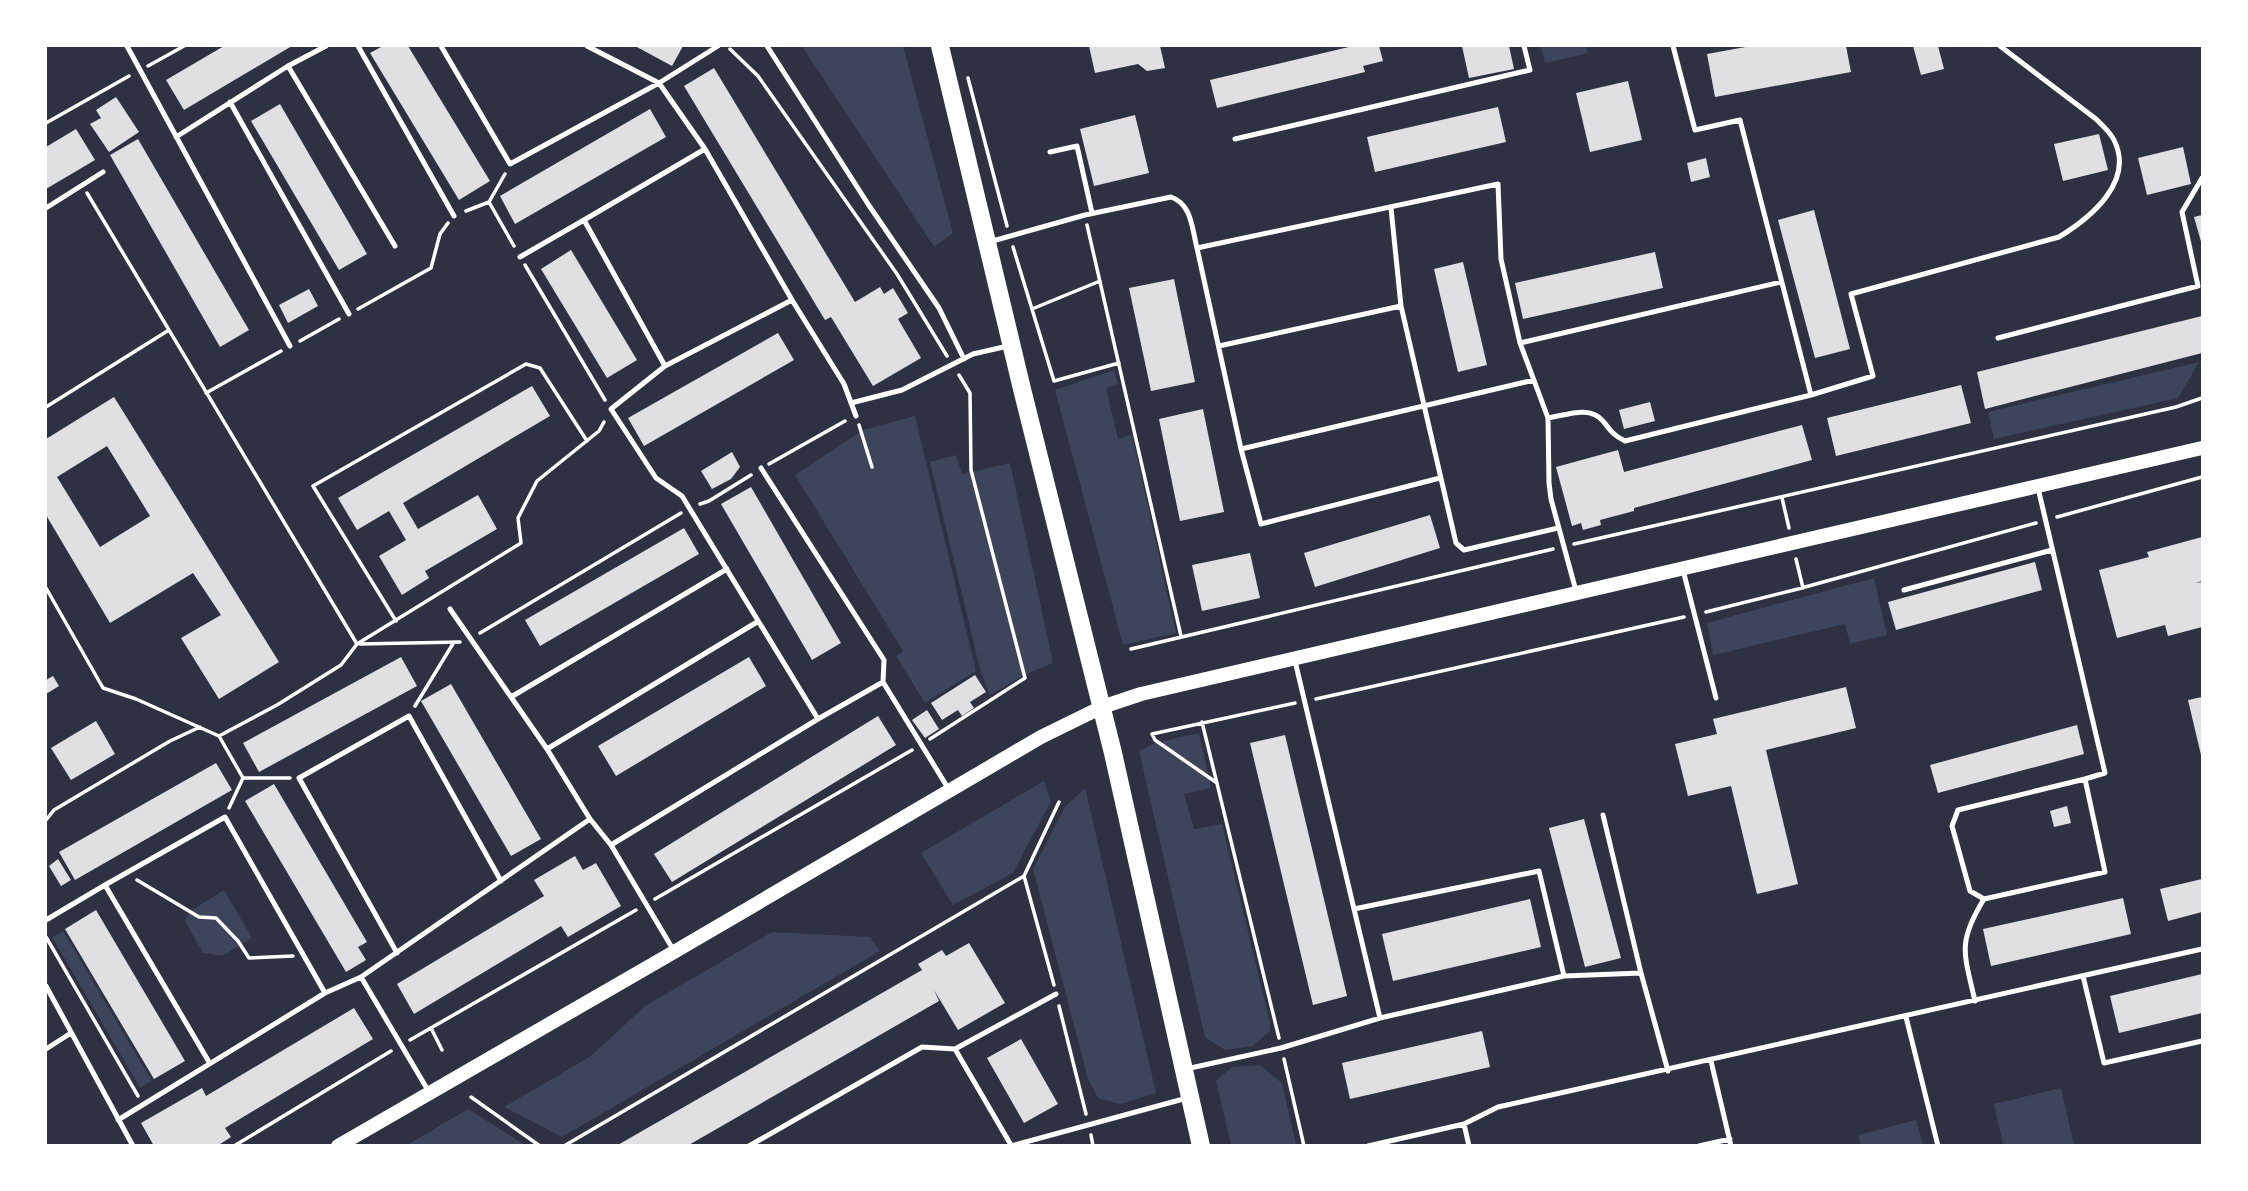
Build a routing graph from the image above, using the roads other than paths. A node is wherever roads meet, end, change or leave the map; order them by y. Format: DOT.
graph roads {
  1 [pos="127,46"];
  2 [pos="326,46"];
  3 [pos="358,46"];
  4 [pos="441,46"];
  5 [pos="587,46"];
  6 [pos="718,46"];
  7 [pos="766,46"];
  8 [pos="940,46"];
  9 [pos="1524,46"];
  10 [pos="1673,46"];
  11 [pos="2000,46"];
  12 [pos="288,66"];
  13 [pos="659,83"];
  14 [pos="230,102"];
  15 [pos="176,137"];
  16 [pos="1235,139"];
  17 [pos="705,149"];
  18 [pos="1050,152"];
  19 [pos="103,172"];
  20 [pos="2203,178"];
  21 [pos="46,208"];
  22 [pos="1391,208"];
  23 [pos="1088,214"];
  24 [pos="454,216"];
  25 [pos="584,220"];
  26 [pos="988,242"];
  27 [pos="395,246"];
  28 [pos="1197,248"];
  29 [pos="520,257"];
  30 [pos="1781,282"];
  31 [pos="792,300"];
  32 [pos="1401,306"];
  33 [pos="349,314"];
  34 [pos="1998,338"];
  35 [pos="1520,344"];
  36 [pos="1011,345"];
  37 [pos="290,346"];
  38 [pos="1219,346"];
  39 [pos="964,359"];
  40 [pos="665,366"];
  41 [pos="1534,380"];
  42 [pos="1811,395"];
  43 [pos="851,403"];
  44 [pos="1424,406"];
  45 [pos="856,416"];
  46 [pos="1548,418"];
  47 [pos="2203,448"];
  48 [pos="1241,449"];
  49 [pos="761,468"];
  50 [pos="1440,478"];
  51 [pos="2038,488"];
  52 [pos="1558,528"];
  53 [pos="2052,550"];
  54 [pos="727,569"];
  55 [pos="1683,570"];
  56 [pos="1904,590"];
  57 [pos="1577,594"];
  58 [pos="450,609"];
  59 [pos="757,622"];
  60 [pos="1295,658"];
  61 [pos="883,681"];
  62 [pos="511,697"];
  63 [pos="1716,698"];
  64 [pos="1102,707"];
  65 [pos="818,719"];
  66 [pos="547,749"];
  67 [pos="2084,779"];
  68 [pos="949,790"];
  69 [pos="1603,815"];
  70 [pos="590,819"];
  71 [pos="611,845"];
  72 [pos="501,881"];
  73 [pos="105,885"];
  74 [pos="1984,899"];
  75 [pos="1354,909"];
  76 [pos="46,920"];
  77 [pos="2203,949"];
  78 [pos="674,952"];
  79 [pos="397,953"];
  80 [pos="1641,973"];
  81 [pos="1564,976"];
  82 [pos="2083,976"];
  83 [pos="361,977"];
  84 [pos="46,986"];
  85 [pos="325,993"];
  86 [pos="1056,994"];
  87 [pos="1975,1001"];
  88 [pos="1906,1017"];
  89 [pos="1380,1018"];
  90 [pos="71,1033"];
  91 [pos="2203,1041"];
  92 [pos="46,1049"];
  93 [pos="955,1049"];
  94 [pos="1711,1061"];
  95 [pos="209,1062"];
  96 [pos="1183,1069"];
  97 [pos="1668,1071"];
  98 [pos="429,1092"];
  99 [pos="1189,1097"];
  100 [pos="118,1120"];
  101 [pos="1464,1124"];
  102 [pos="1731,1142"];
  103 [pos="1011,1145"];
  104 [pos="133,1146"];
  105 [pos="338,1146"];
  106 [pos="749,1146"];
  107 [pos="1201,1146"];
  108 [pos="1368,1146"];
  109 [pos="1469,1146"];
  110 [pos="1699,1146"];
  111 [pos="1938,1146"];
  1 -- 15 [label="lane"];
  2 -- 12 [label="lane"];
  3 -- 24 [label="lane"];
  4 -- 13 [label="lane"];
  5 -- 13 [label="lane"];
  6 -- 13 [label="lane"];
  7 -- 39 [label="lane"];
  8 -- 26 [label="main road"];
  9 -- 16 [label="lane"];
  10 -- 30 [label="lane"];
  11 -- 42 [label="lane"];
  12 -- 14 [label="lane"];
  12 -- 27 [label="lane"];
  13 -- 17 [label="lane"];
  14 -- 15 [label="lane"];
  14 -- 33 [label="lane"];
  15 -- 37 [label="lane"];
  17 -- 25 [label="lane"];
  17 -- 31 [label="lane"];
  18 -- 23 [label="lane"];
  19 -- 21 [label="lane"];
  20 -- 34 [label="lane"];
  22 -- 28 [label="lane"];
  22 -- 32 [label="lane"];
  22 -- 35 [label="lane"];
  23 -- 26 [label="lane"];
  23 -- 28 [label="lane"];
  25 -- 29 [label="lane"];
  25 -- 40 [label="lane"];
  26 -- 36 [label="main road"];
  28 -- 38 [label="lane"];
  30 -- 35 [label="lane"];
  30 -- 42 [label="lane"];
  31 -- 40 [label="lane"];
  31 -- 43 [label="lane"];
  32 -- 38 [label="lane"];
  32 -- 44 [label="lane"];
  35 -- 41 [label="lane"];
  36 -- 39 [label="lane"];
  36 -- 64 [label="main road"];
  38 -- 48 [label="lane"];
  39 -- 43 [label="lane"];
  40 -- 54 [label="lane"];
  41 -- 44 [label="lane"];
  41 -- 46 [label="lane"];
  42 -- 46 [label="lane"];
  43 -- 45 [label="lane"];
  44 -- 48 [label="lane"];
  44 -- 50 [label="lane"];
  46 -- 52 [label="lane"];
  47 -- 51 [label="main road"];
  48 -- 50 [label="lane"];
  49 -- 61 [label="lane"];
  50 -- 52 [label="lane"];
  51 -- 53 [label="lane"];
  51 -- 55 [label="main road"];
  52 -- 57 [label="lane"];
  53 -- 56 [label="lane"];
  53 -- 67 [label="lane"];
  54 -- 59 [label="lane"];
  54 -- 62 [label="lane"];
  55 -- 57 [label="main road"];
  55 -- 63 [label="lane"];
  57 -- 60 [label="main road"];
  58 -- 62 [label="lane"];
  59 -- 65 [label="lane"];
  59 -- 66 [label="lane"];
  60 -- 64 [label="main road"];
  60 -- 75 [label="lane"];
  61 -- 65 [label="lane"];
  61 -- 68 [label="lane"];
  62 -- 66 [label="lane"];
  64 -- 68 [label="main road"];
  64 -- 96 [label="main road"];
  65 -- 71 [label="lane"];
  66 -- 70 [label="lane"];
  67 -- 74 [label="lane"];
  67 -- 74 [label="lane"];
  68 -- 78 [label="main road"];
  69 -- 80 [label="lane"];
  70 -- 71 [label="lane"];
  70 -- 72 [label="lane"];
  71 -- 78 [label="lane"];
  72 -- 79 [label="lane"];
  72 -- 79 [label="lane"];
  73 -- 76 [label="lane"];
  73 -- 85 [label="lane"];
  73 -- 95 [label="lane"];
  74 -- 87 [label="lane"];
  75 -- 81 [label="lane"];
  75 -- 89 [label="lane"];
  77 -- 82 [label="lane"];
  78 -- 98 [label="main road"];
  79 -- 83 [label="lane"];
  80 -- 81 [label="lane"];
  80 -- 97 [label="lane"];
  81 -- 89 [label="lane"];
  82 -- 87 [label="lane"];
  82 -- 91 [label="lane"];
  83 -- 85 [label="lane"];
  83 -- 98 [label="lane"];
  84 -- 90 [label="lane"];
  85 -- 95 [label="lane"];
  86 -- 93 [label="lane"];
  87 -- 88 [label="lane"];
  88 -- 94 [label="lane"];
  88 -- 111 [label="lane"];
  89 -- 96 [label="lane"];
  90 -- 92 [label="lane"];
  90 -- 100 [label="lane"];
  93 -- 103 [label="lane"];
  93 -- 106 [label="lane"];
  94 -- 97 [label="lane"];
  94 -- 102 [label="lane"];
  95 -- 100 [label="lane"];
  96 -- 99 [label="main road"];
  97 -- 101 [label="lane"];
  98 -- 105 [label="main road"];
  99 -- 103 [label="lane"];
  99 -- 107 [label="main road"];
  100 -- 104 [label="lane"];
  101 -- 108 [label="lane"];
  101 -- 109 [label="lane"];
  102 -- 110 [label="lane"];
}
